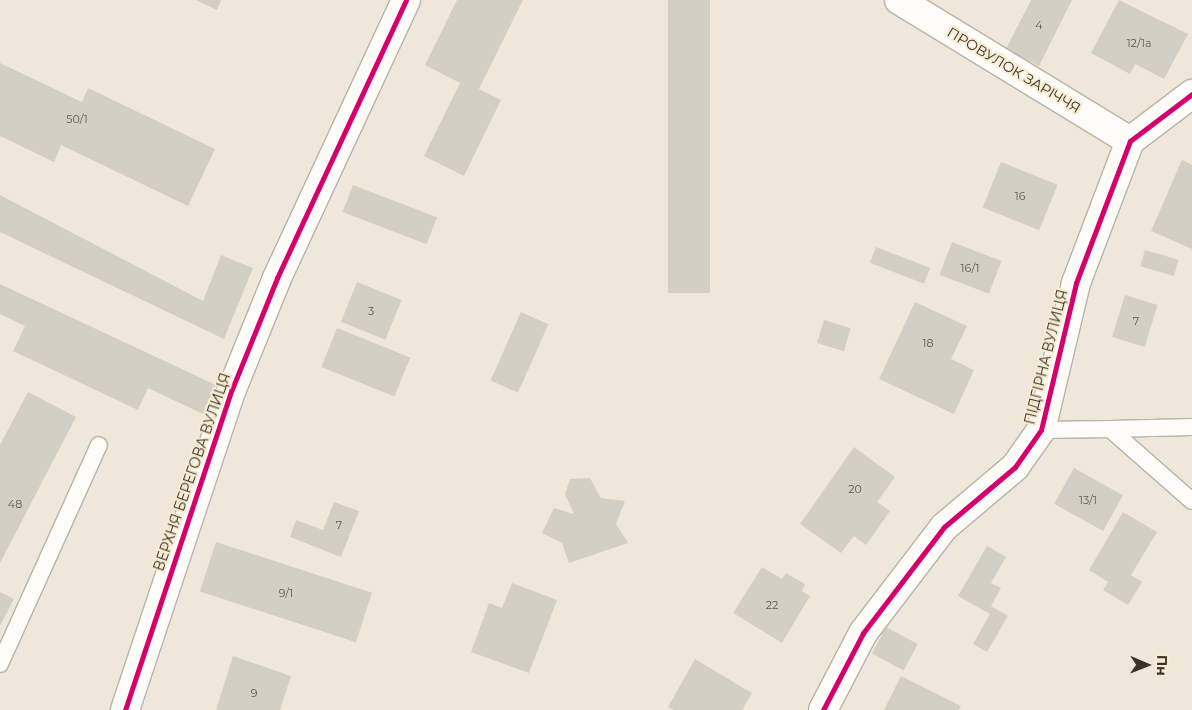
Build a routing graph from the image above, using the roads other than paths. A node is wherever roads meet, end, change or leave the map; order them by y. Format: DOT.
graph roads {
  1 [pos="406,0"];
  2 [pos="899,0"];
  3 [pos="1192,94"];
  4 [pos="1130,140"];
  5 [pos="1192,427"];
  6 [pos="1110,429"];
  7 [pos="1041,430"];
  8 [pos="99,445"];
  9 [pos="1192,501"];
  10 [pos="0,664"];
  11 [pos="124,710"];
  12 [pos="823,710"];
  1 -- 11 [label="street, ВЕРХНЯ БЕРЕГОВА ВУЛИЦЯ"];
  2 -- 4 [label="street, ПРОВУЛОК ЗАРІЧЧЯ"];
  3 -- 4 [label="street"];
  4 -- 7 [label="street, ПІДГІРНА ВУЛИЦЯ"];
  5 -- 6 [label="lane"];
  6 -- 7 [label="lane"];
  6 -- 9 [label="lane"];
  7 -- 12 [label="street, ПІДГІРНА ВУЛИЦЯ"];
  8 -- 10 [label="lane"];
}
